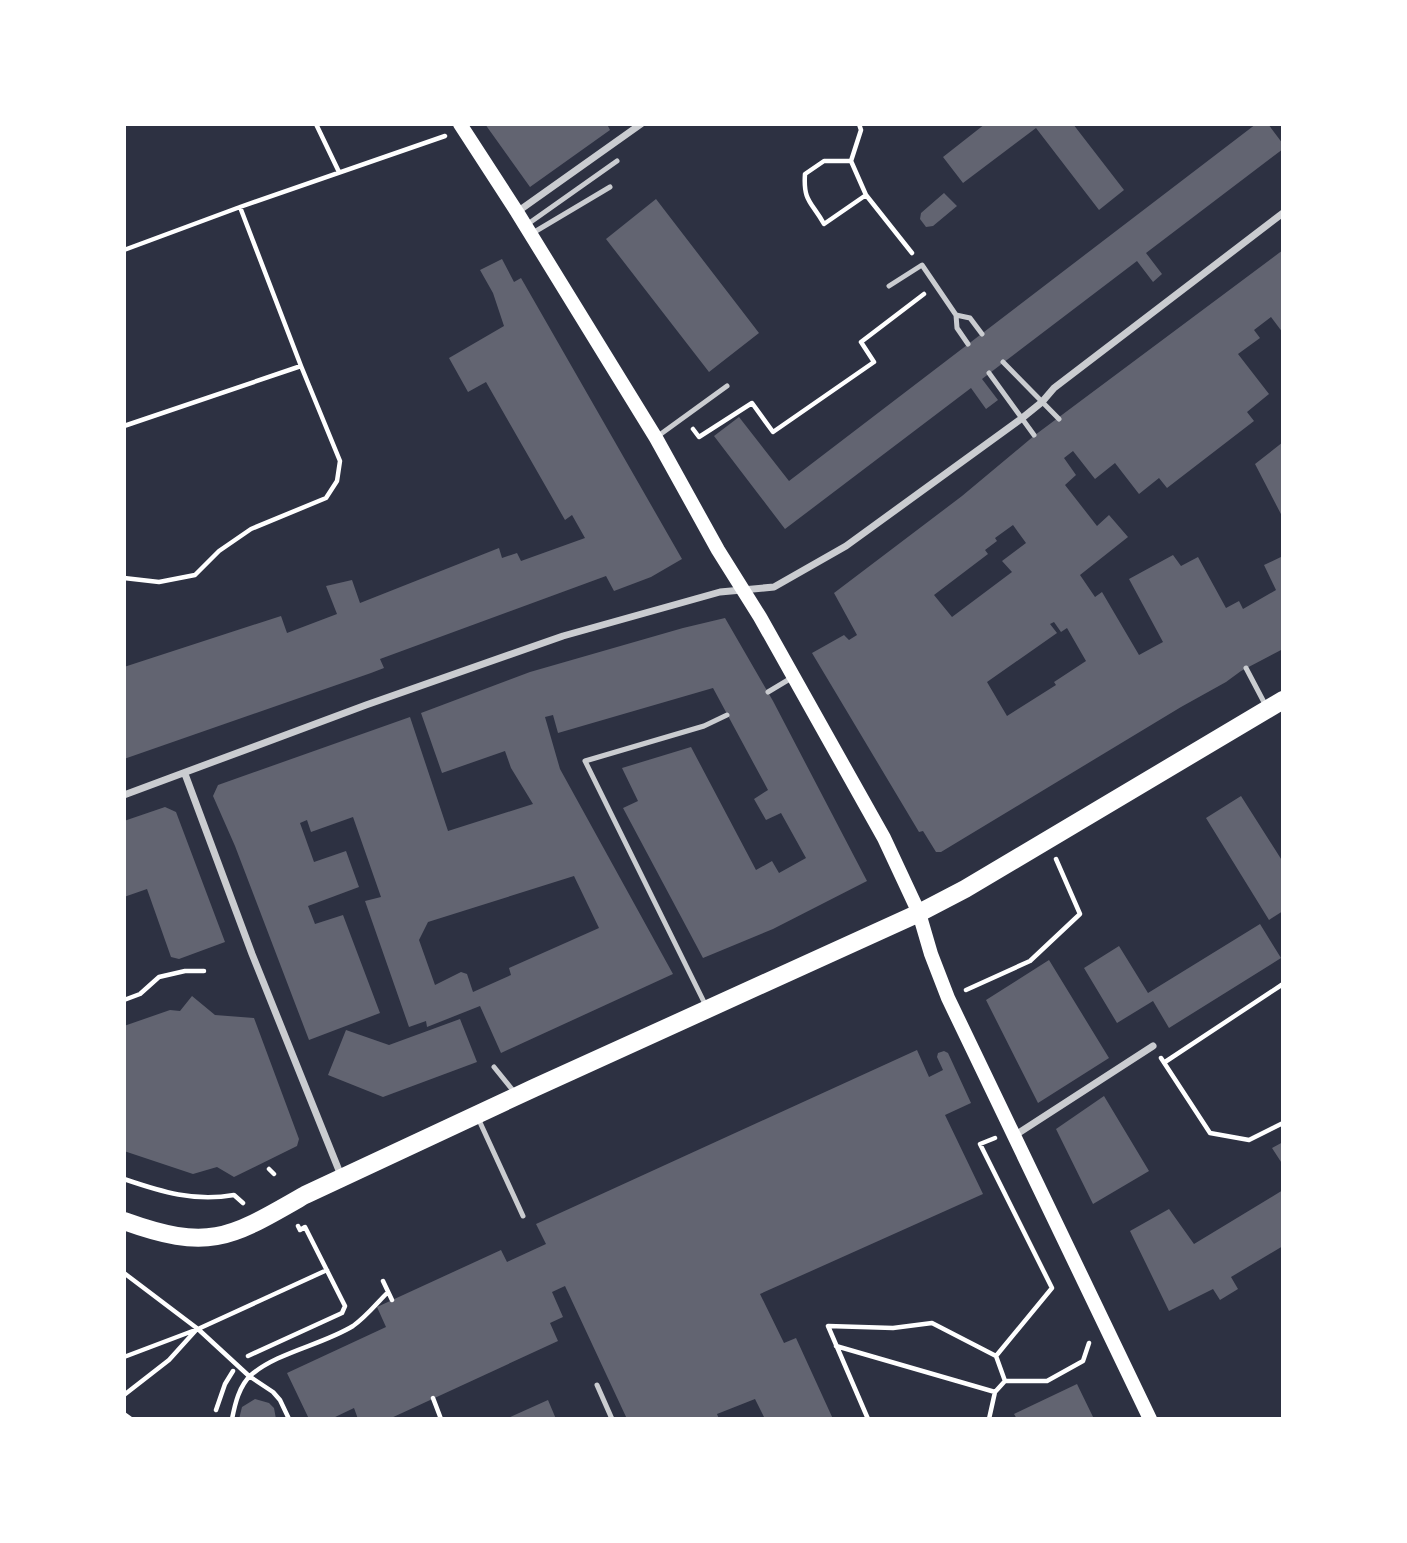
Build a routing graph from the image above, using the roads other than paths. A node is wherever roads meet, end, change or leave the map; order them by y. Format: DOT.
graph roads {
  1 [pos="641,124"];
  2 [pos="454,129"];
  3 [pos="617,161"];
  4 [pos="610,187"];
  5 [pos="517,212"];
  6 [pos="1283,213"];
  7 [pos="528,230"];
  8 [pos="889,286"];
  9 [pos="956,315"];
  10 [pos="982,334"];
  11 [pos="968,344"];
  12 [pos="1003,362"];
  13 [pos="989,373"];
  14 [pos="727,386"];
  15 [pos="1042,402"];
  16 [pos="1021,419"];
  17 [pos="1059,419"];
  18 [pos="1034,435"];
  19 [pos="656,438"];
  20 [pos="744,589"];
  21 [pos="1246,668"];
  22 [pos="793,677"];
  23 [pos="768,692"];
  24 [pos="1275,704"];
  25 [pos="727,715"];
  26 [pos="185,774"];
  27 [pos="124,795"];
  28 [pos="919,913"];
  29 [pos="708,1009"];
  30 [pos="1153,1046"];
  31 [pos="494,1067"];
  32 [pos="517,1096"];
  33 [pos="477,1116"];
  34 [pos="1013,1133"];
  35 [pos="342,1179"];
  36 [pos="523,1216"];
  37 [pos="124,1221"];
  38 [pos="597,1385"];
  39 [pos="612,1419"];
  40 [pos="1150,1419"];
  1 -- 5 [label="street"];
  2 -- 5 [label="main road"];
  3 -- 7 [label="lane"];
  4 -- 7 [label="lane"];
  5 -- 7 [label="main road"];
  6 -- 15 [label="street"];
  7 -- 19 [label="main road"];
  8 -- 9 [label="lane"];
  9 -- 10 [label="lane"];
  9 -- 11 [label="lane"];
  12 -- 15 [label="lane"];
  13 -- 16 [label="lane"];
  14 -- 19 [label="lane"];
  15 -- 16 [label="street"];
  15 -- 17 [label="lane"];
  16 -- 18 [label="lane"];
  16 -- 20 [label="street"];
  19 -- 20 [label="main road"];
  20 -- 22 [label="main road"];
  20 -- 26 [label="street"];
  21 -- 24 [label="lane"];
  22 -- 23 [label="lane"];
  22 -- 28 [label="main road"];
  24 -- 28 [label="main road"];
  25 -- 29 [label="lane"];
  26 -- 27 [label="street"];
  26 -- 35 [label="street"];
  28 -- 29 [label="main road"];
  28 -- 34 [label="main road"];
  29 -- 32 [label="main road"];
  30 -- 34 [label="street"];
  31 -- 32 [label="lane"];
  32 -- 33 [label="main road"];
  33 -- 35 [label="main road"];
  33 -- 36 [label="lane"];
  34 -- 40 [label="main road"];
  35 -- 37 [label="main road"];
  38 -- 39 [label="lane"];
}
